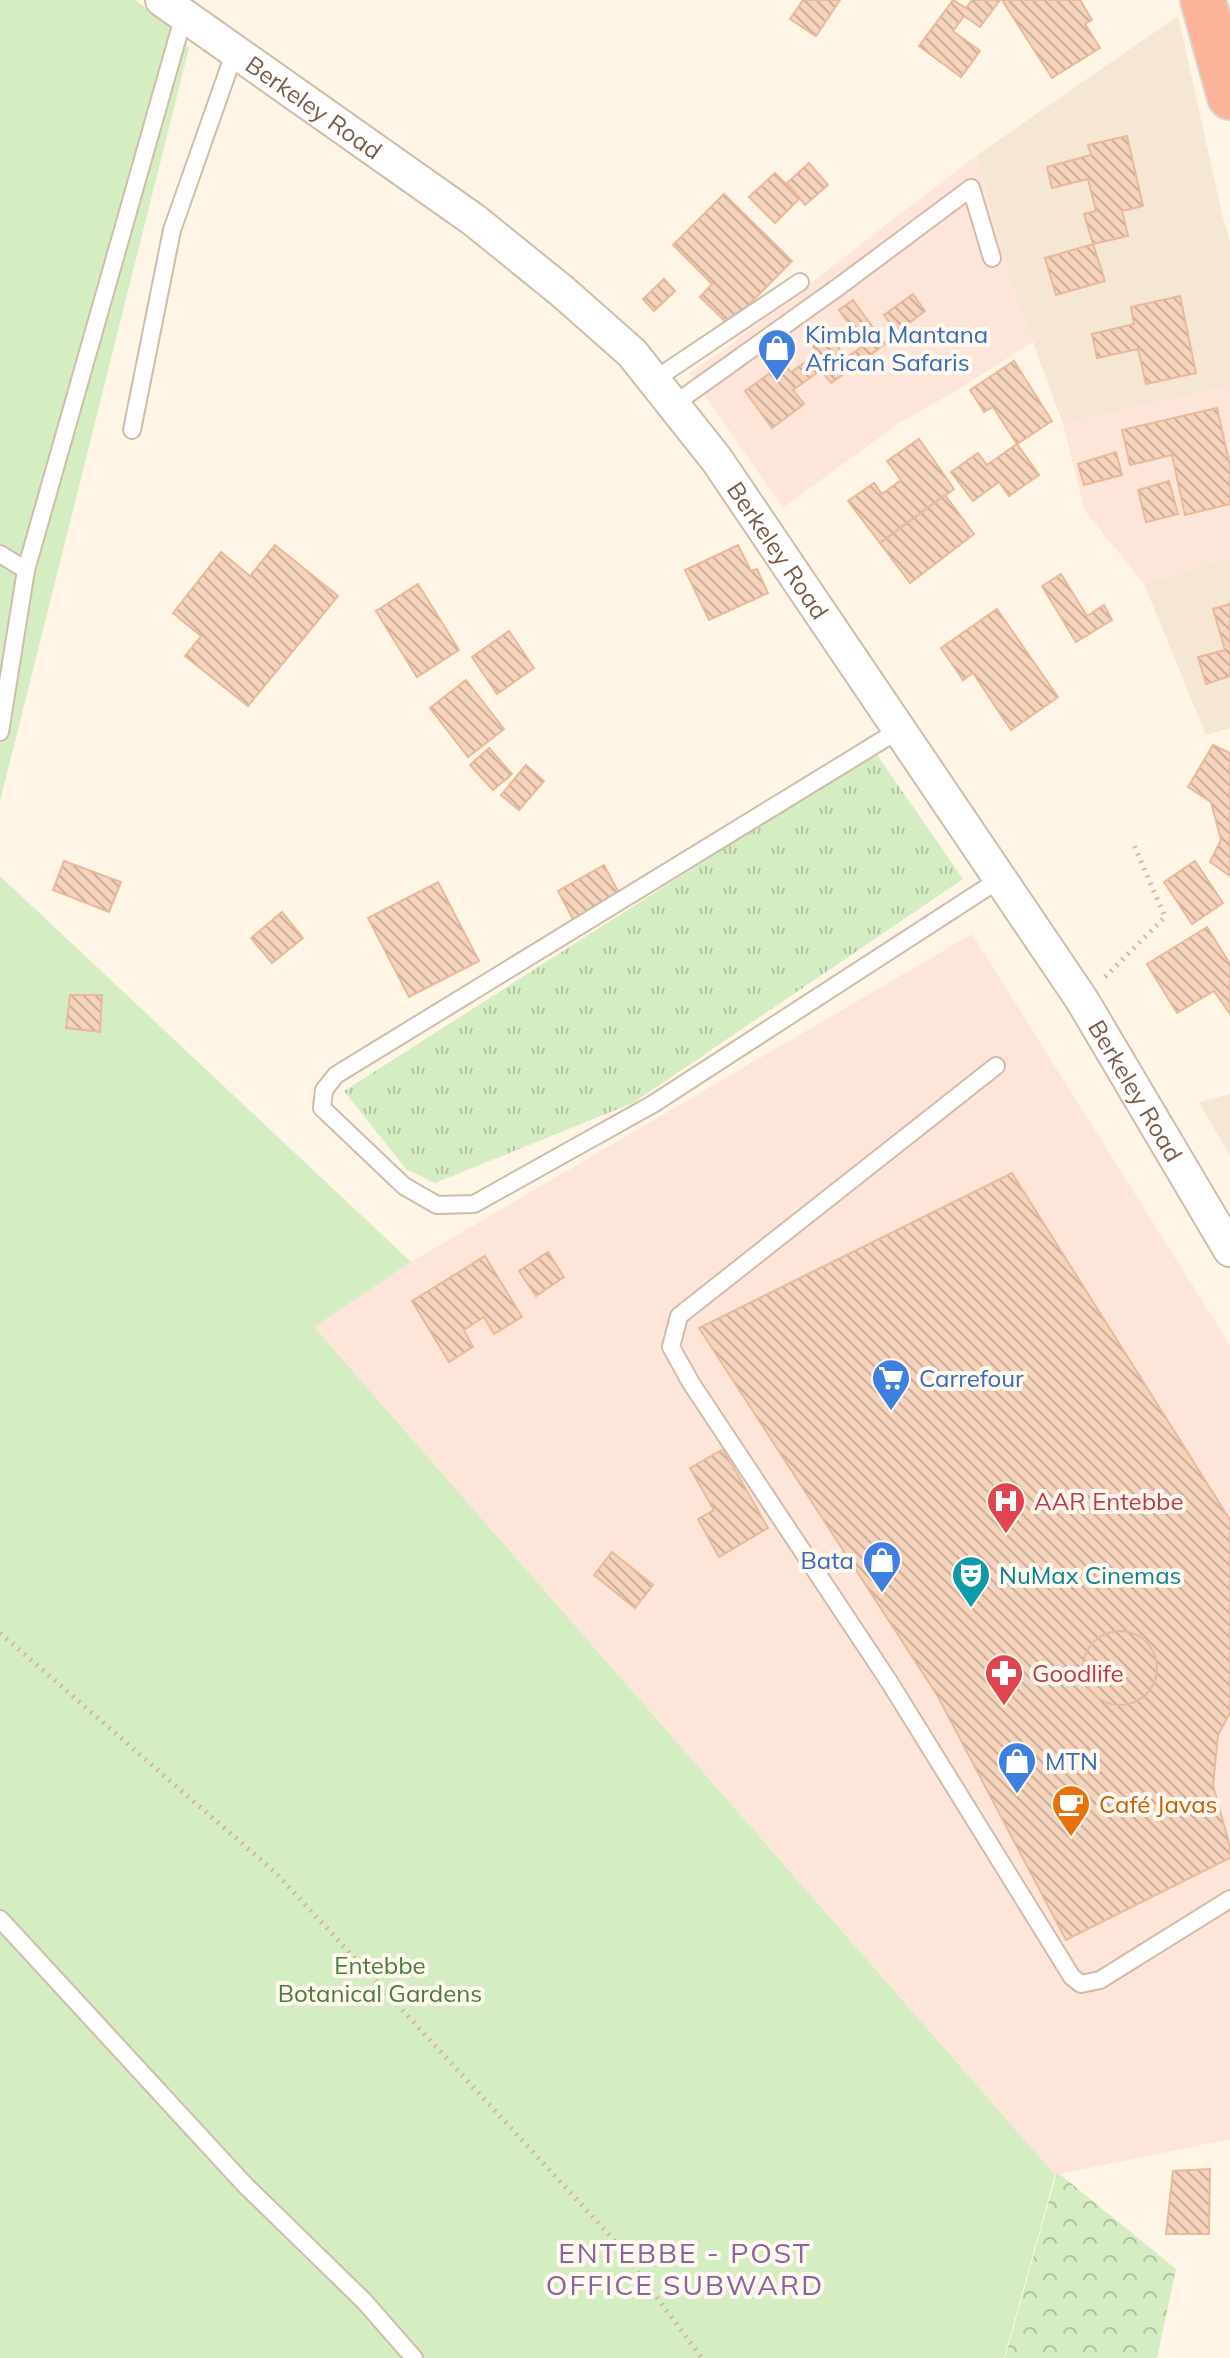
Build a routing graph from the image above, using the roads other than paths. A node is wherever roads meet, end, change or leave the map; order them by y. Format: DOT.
graph roads {
  1 [pos="1203,0"];
  2 [pos="173,7"];
  3 [pos="235,51"];
  4 [pos="1230,97"];
  5 [pos="992,258"];
  6 [pos="800,282"];
  7 [pos="663,392"];
  8 [pos="132,430"];
  9 [pos="0,554"];
  10 [pos="26,570"];
  11 [pos="899,730"];
  12 [pos="0,732"];
  13 [pos="1000,879"];
  14 [pos="996,1066"];
  15 [pos="1230,1250"];
  16 [pos="1230,1899"];
  17 [pos="0,1919"];
  18 [pos="414,2358"];
  1 -- 4 [label="highway"];
  2 -- 3 [label="street, Berkeley Road"];
  2 -- 10 [label="lane"];
  3 -- 7 [label="street, Berkeley Road"];
  3 -- 8 [label="lane"];
  5 -- 7 [label="lane"];
  6 -- 7 [label="lane"];
  7 -- 11 [label="street, Berkeley Road"];
  9 -- 10 [label="lane"];
  10 -- 12 [label="lane"];
  11 -- 13 [label="street, Berkeley Road"];
  11 -- 13 [label="lane"];
  13 -- 15 [label="street, Berkeley Road"];
  14 -- 16 [label="lane"];
  17 -- 18 [label="lane"];
}
